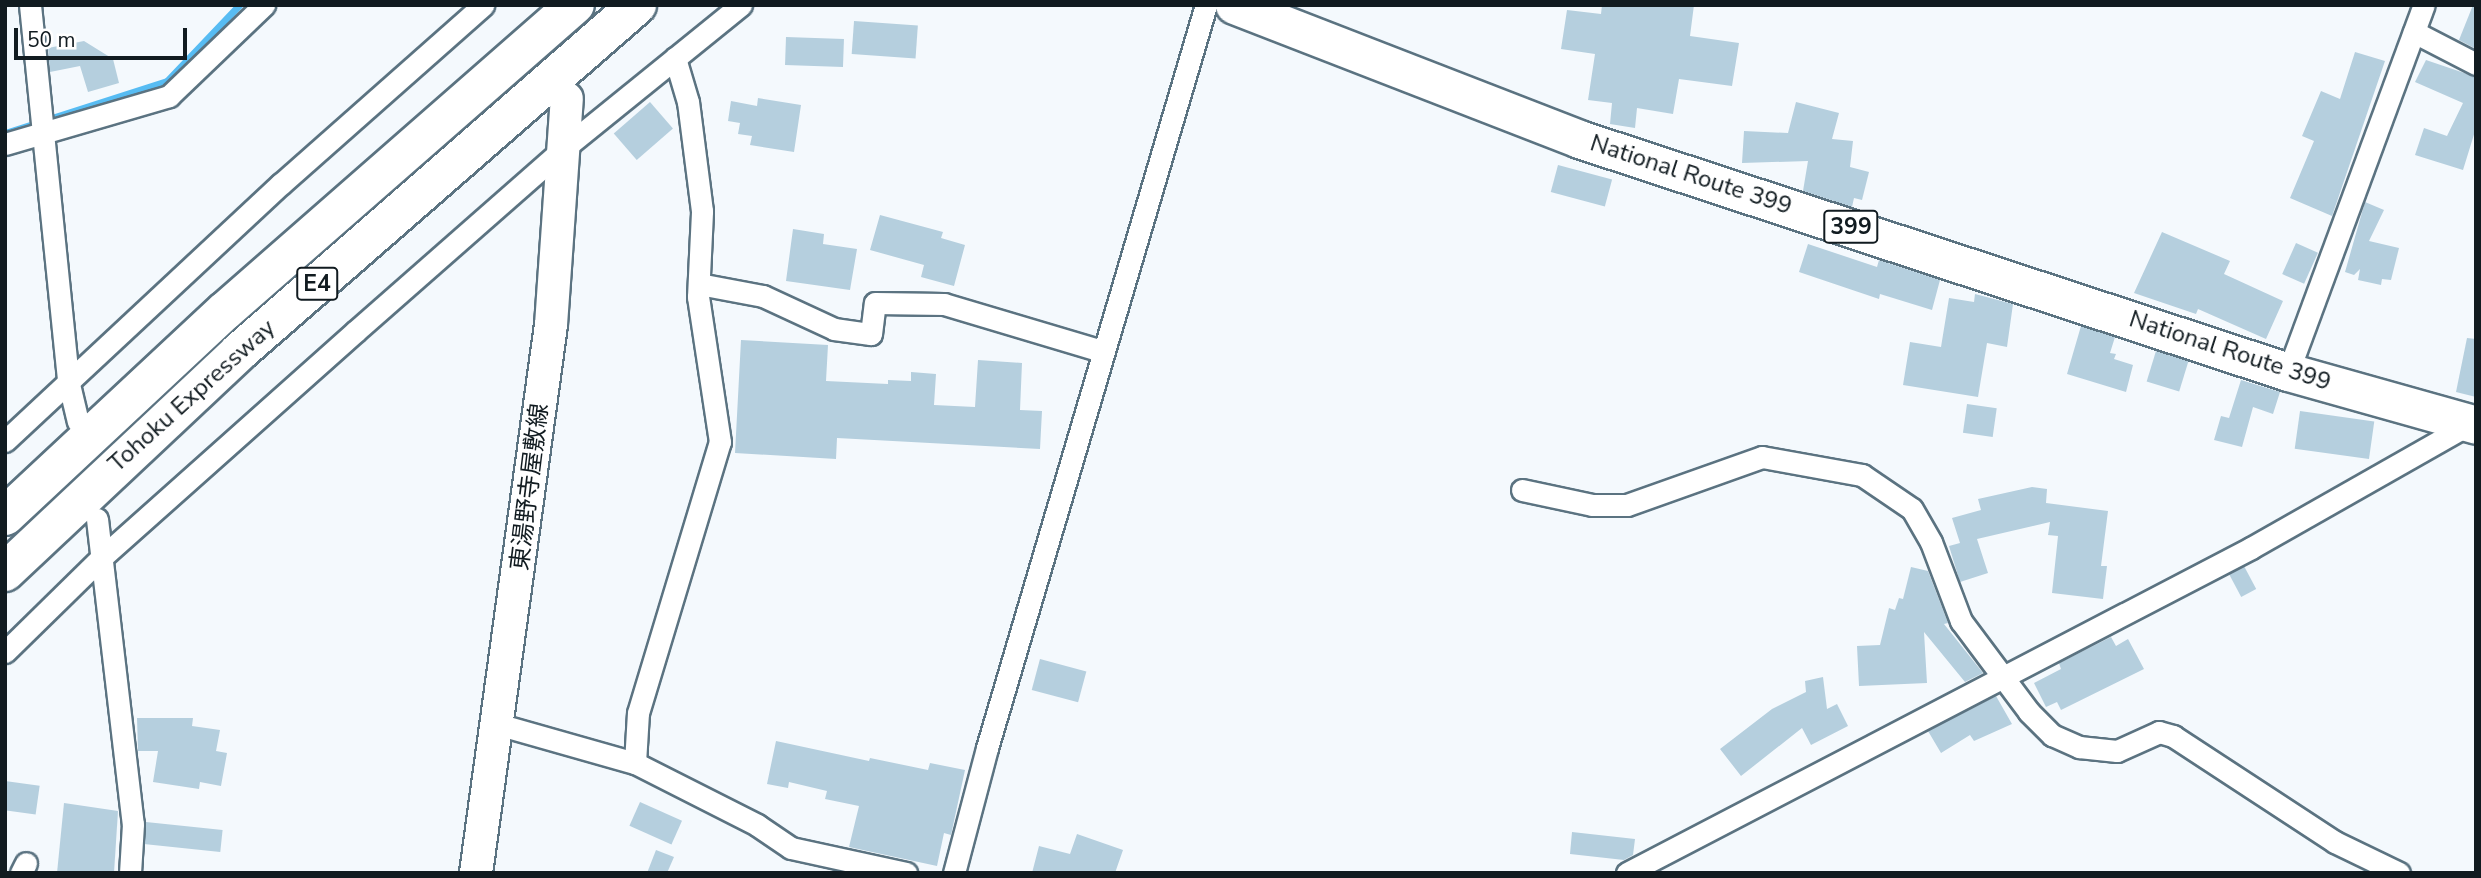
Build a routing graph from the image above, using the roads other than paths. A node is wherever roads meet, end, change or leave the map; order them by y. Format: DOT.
graph roads {
  1 [pos="30,5"];
  2 [pos="264,5"];
  3 [pos="483,5"];
  4 [pos="575,5"];
  5 [pos="637,5"];
  6 [pos="741,5"];
  7 [pos="1206,5"];
  8 [pos="1234,5"];
  9 [pos="2424,5"];
  10 [pos="2414,32"];
  11 [pos="675,58"];
  12 [pos="2476,64"];
  13 [pos="567,99"];
  14 [pos="43,132"];
  15 [pos="5,144"];
  16 [pos="563,149"];
  17 [pos="699,284"];
  18 [pos="1102,351"];
  19 [pos="2288,372"];
  20 [pos="68,380"];
  21 [pos="78,422"];
  22 [pos="2472,424"];
  23 [pos="5,441"];
  24 [pos="1522,490"];
  25 [pos="5,516"];
  26 [pos="97,519"];
  27 [pos="100,559"];
  28 [pos="5,572"];
  29 [pos="5,652"];
  30 [pos="2000,675"];
  31 [pos="497,724"];
  32 [pos="635,763"];
  33 [pos="130,873"];
  34 [pos="476,873"];
  35 [pos="906,873"];
  36 [pos="954,873"];
  37 [pos="1627,873"];
  38 [pos="2399,873"];
  1 -- 14 [label="street"];
  2 -- 14 [label="street"];
  3 -- 20 [label="street"];
  4 -- 25 [label="highway, Tohoku Expressway / E4"];
  5 -- 28 [label="highway, Tohoku Expressway / E4"];
  6 -- 11 [label="street"];
  7 -- 18 [label="street"];
  8 -- 19 [label="highway, National Route 399 / 399"];
  9 -- 10 [label="street"];
  10 -- 12 [label="street"];
  10 -- 19 [label="street"];
  11 -- 16 [label="street"];
  11 -- 17 [label="street"];
  13 -- 16 [label="main road, 東湯野寺屋敷線"];
  14 -- 15 [label="street"];
  14 -- 20 [label="street"];
  16 -- 27 [label="street"];
  16 -- 31 [label="main road, 東湯野寺屋敷線"];
  17 -- 18 [label="street"];
  17 -- 32 [label="street"];
  18 -- 36 [label="street"];
  19 -- 22 [label="highway, National Route 399 / 399"];
  20 -- 21 [label="street"];
  20 -- 23 [label="street"];
  22 -- 30 [label="street"];
  24 -- 30 [label="street"];
  26 -- 27 [label="street"];
  27 -- 29 [label="street"];
  27 -- 33 [label="street"];
  30 -- 37 [label="street"];
  30 -- 38 [label="street"];
  31 -- 32 [label="street"];
  31 -- 34 [label="main road, 東湯野寺屋敷線"];
  32 -- 35 [label="street"];
}
